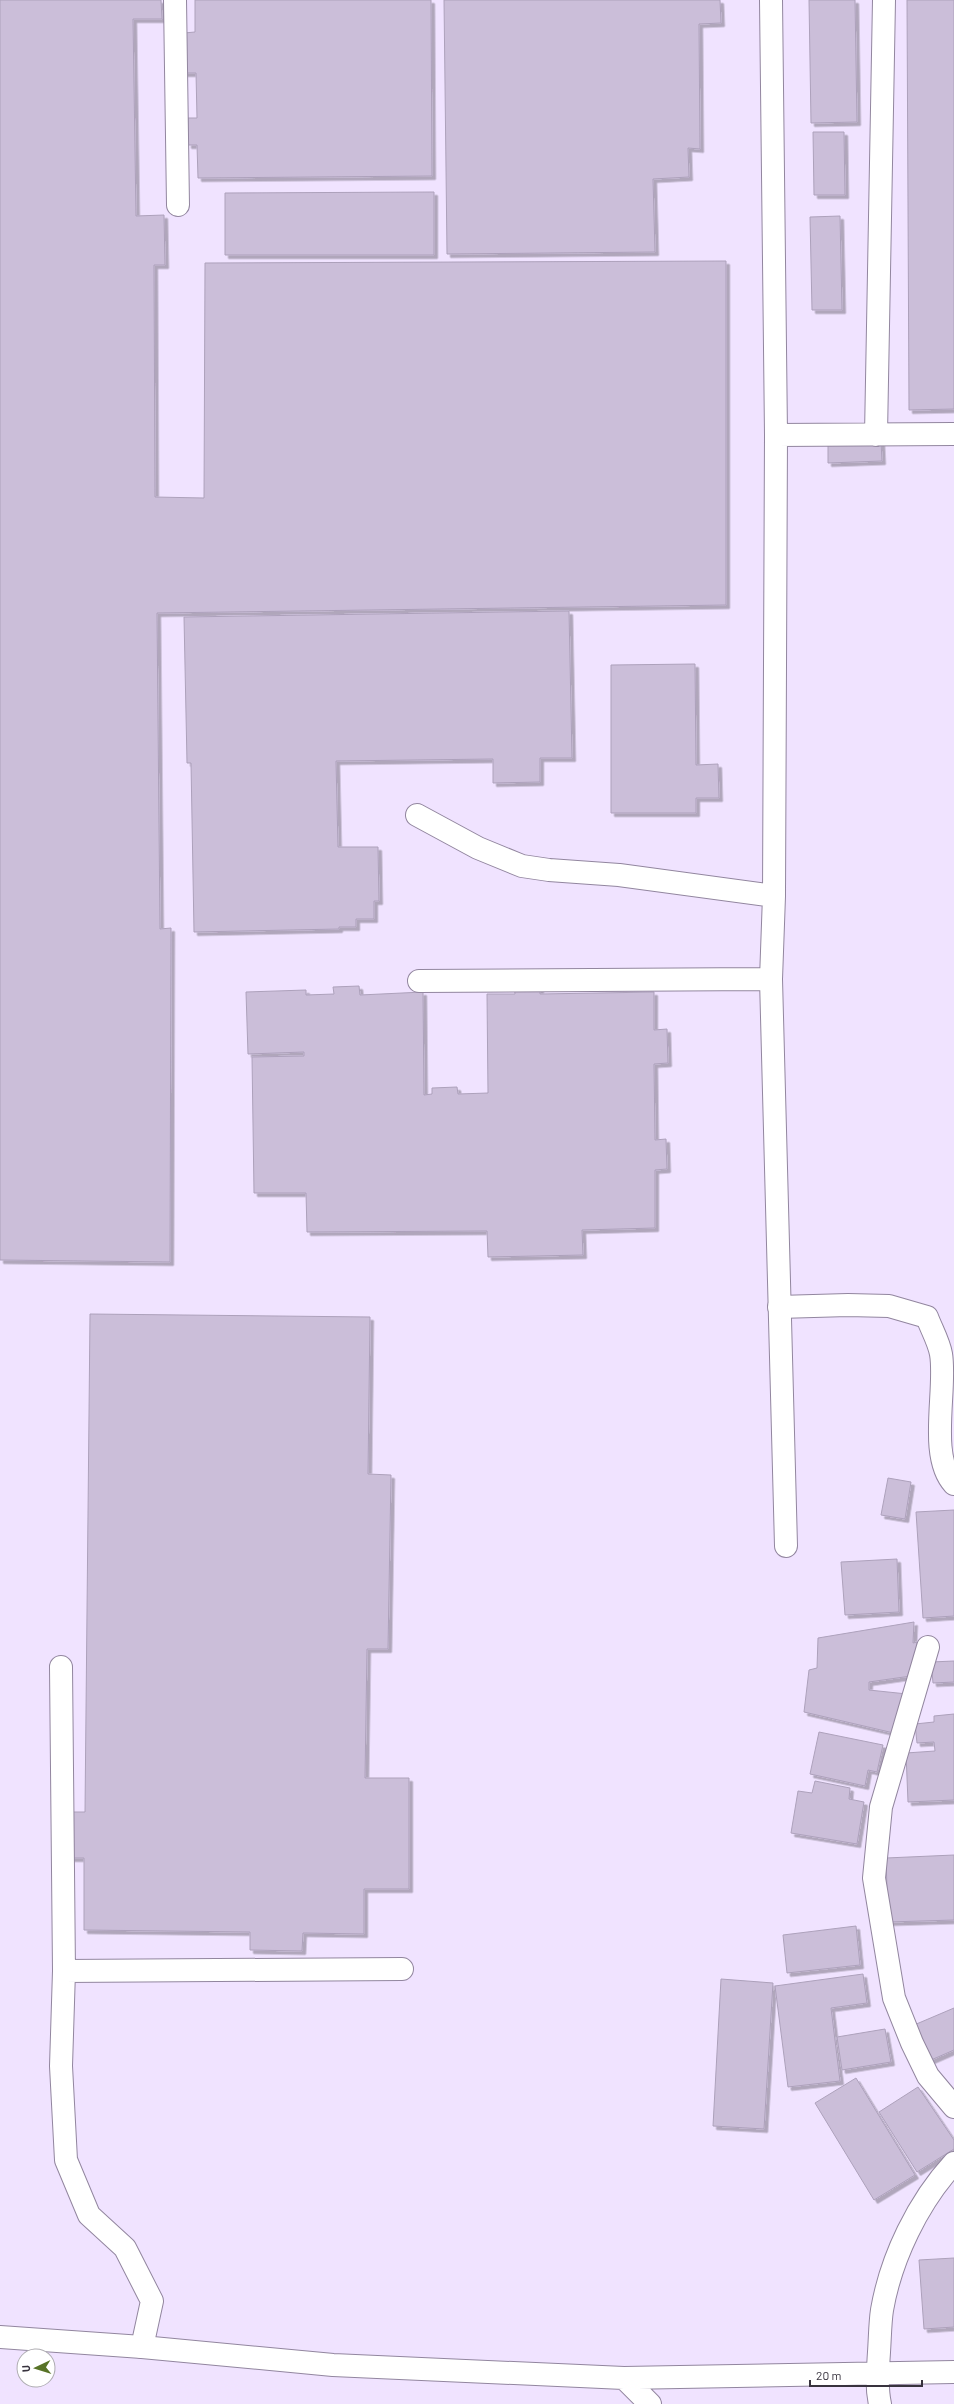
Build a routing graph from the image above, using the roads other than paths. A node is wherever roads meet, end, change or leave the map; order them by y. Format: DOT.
graph roads {
  1 [pos="175,0"];
  2 [pos="771,0"];
  3 [pos="884,0"];
  4 [pos="178,204"];
  5 [pos="954,434"];
  6 [pos="776,435"];
  7 [pos="876,435"];
  8 [pos="417,815"];
  9 [pos="774,896"];
  10 [pos="771,979"];
  11 [pos="419,981"];
  12 [pos="779,1307"];
  13 [pos="954,1484"];
  14 [pos="786,1546"];
  15 [pos="928,1647"];
  16 [pos="61,1667"];
  17 [pos="402,1969"];
  18 [pos="64,1971"];
  19 [pos="954,2107"];
  20 [pos="954,2163"];
  21 [pos="0,2337"];
  22 [pos="142,2347"];
  23 [pos="954,2372"];
  24 [pos="878,2374"];
  25 [pos="624,2378"];
  26 [pos="650,2404"];
  27 [pos="880,2404"];
  1 -- 4 [label="street"];
  2 -- 6 [label="street"];
  3 -- 7 [label="street"];
  5 -- 7 [label="street"];
  6 -- 7 [label="street"];
  6 -- 9 [label="street"];
  8 -- 9 [label="street"];
  9 -- 10 [label="street"];
  10 -- 11 [label="street"];
  10 -- 12 [label="street"];
  12 -- 13 [label="street"];
  12 -- 14 [label="street"];
  15 -- 19 [label="street"];
  16 -- 18 [label="street"];
  17 -- 18 [label="street"];
  18 -- 22 [label="street"];
  20 -- 24 [label="street"];
  21 -- 22 [label="street"];
  22 -- 25 [label="street"];
  23 -- 24 [label="street"];
  24 -- 25 [label="street"];
  24 -- 27 [label="street"];
  25 -- 26 [label="street"];
}
